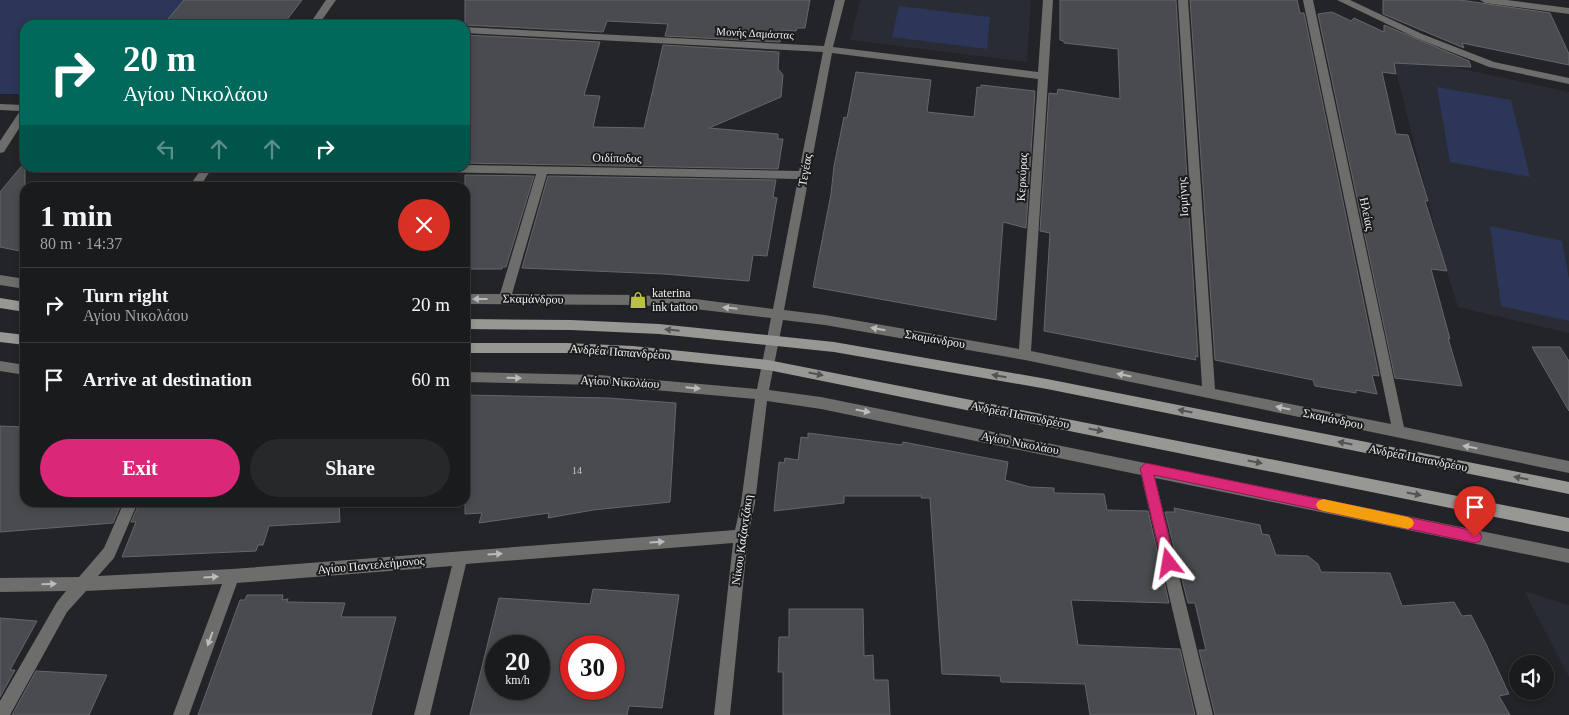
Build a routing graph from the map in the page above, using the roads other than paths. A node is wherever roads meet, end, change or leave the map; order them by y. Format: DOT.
graph roads {
  1 [pos="331,0"];
  2 [pos="840,0"];
  3 [pos="1048,0"];
  4 [pos="1183,0"];
  5 [pos="1308,0"];
  6 [pos="1342,0"];
  7 [pos="1485,0"];
  8 [pos="1569,11"];
  9 [pos="318,20"];
  10 [pos="470,30"];
  11 [pos="828,49"];
  12 [pos="1042,76"];
  13 [pos="1569,81"];
  14 [pos="0,107"];
  15 [pos="20,109"];
  16 [pos="20,118"];
  17 [pos="0,149"];
  18 [pos="470,169"];
  19 [pos="542,170"];
  20 [pos="804,176"];
  21 [pos="0,280"];
  22 [pos="20,283"];
  23 [pos="470,298"];
  24 [pos="505,298"];
  25 [pos="0,303"];
  26 [pos="20,306"];
  27 [pos="778,313"];
  28 [pos="470,324"];
  29 [pos="0,337"];
  30 [pos="20,339"];
  31 [pos="773,341"];
  32 [pos="470,348"];
  33 [pos="1025,355"];
  34 [pos="768,365"];
  35 [pos="0,366"];
  36 [pos="20,369"];
  37 [pos="470,377"];
  38 [pos="1210,393"];
  39 [pos="763,394"];
  40 [pos="1399,433"];
  41 [pos="1569,467"];
  42 [pos="1146,468"];
  43 [pos="1569,488"];
  44 [pos="129,507"];
  45 [pos="1569,525"];
  46 [pos="741,536"];
  47 [pos="1569,556"];
  48 [pos="461,557"];
  49 [pos="232,576"];
  50 [pos="82,584"];
  51 [pos="0,585"];
  52 [pos="1,715"];
  53 [pos="181,715"];
  54 [pos="422,715"];
  55 [pos="722,715"];
  56 [pos="1205,715"];
  1 -- 9 [label="street"];
  2 -- 11 [label="street, Τεγέας"];
  3 -- 12 [label="street, Κερκύρας"];
  4 -- 38 [label="street, Ισμήνης"];
  5 -- 40 [label="street, Ηλείας"];
  6 -- 13 [label="street"];
  7 -- 8 [label="street"];
  10 -- 11 [label="street, Μονής Δαμάστας"];
  11 -- 12 [label="street, Μονής Δαμάστας"];
  11 -- 20 [label="street, Τεγέας"];
  12 -- 33 [label="street, Κερκύρας"];
  14 -- 15 [label="street"];
  16 -- 17 [label="street"];
  18 -- 19 [label="street, Οιδίποδος"];
  19 -- 20 [label="street, Οιδίποδος"];
  19 -- 24 [label="street"];
  20 -- 27 [label="street, Τεγέας"];
  21 -- 22 [label="street"];
  24 -- 23 [label="street, Σκαμάνδρου, one-way"];
  27 -- 24 [label="street, Σκαμάνδρου, one-way"];
  25 -- 26 [label="main road"];
  27 -- 31 [label="street, Τεγέας"];
  33 -- 27 [label="street, Σκαμάνδρου, one-way"];
  31 -- 28 [label="main road, Ανδρέα Παπανδρέου, one-way"];
  29 -- 30 [label="main road"];
  31 -- 34 [label="street, Τεγέας"];
  43 -- 31 [label="main road, Ανδρέα Παπανδρέου, one-way"];
  32 -- 34 [label="main road, Ανδρέα Παπανδρέου"];
  38 -- 33 [label="street, Σκαμάνδρου, one-way"];
  34 -- 39 [label="street, Νίκου Καζαντζάκη"];
  34 -- 45 [label="main road, Ανδρέα Παπανδρέου, one-way"];
  35 -- 36 [label="street"];
  37 -- 39 [label="street, Αγίου Νικολάου, one-way"];
  40 -- 38 [label="street, Σκαμάνδρου, one-way"];
  39 -- 42 [label="street, Αγίου Νικολάου, one-way"];
  39 -- 46 [label="street, Νίκου Καζαντζάκη"];
  41 -- 40 [label="street, Σκαμάνδρου, one-way"];
  42 -- 47 [label="street, Αγίου Νικολάου"];
  42 -- 56 [label="street"];
  44 -- 50 [label="street"];
  48 -- 46 [label="street, Αγίου Παντελεήμονος, one-way"];
  46 -- 55 [label="street, Νίκου Καζαντζάκη"];
  48 -- 49 [label="street, Αγίου Παντελεήμονος"];
  48 -- 54 [label="street"];
  50 -- 49 [label="street, Αγίου Παντελεήμονος, one-way"];
  49 -- 53 [label="street, one-way"];
  51 -- 50 [label="street, Αγίου Παντελεήμονος, one-way"];
  50 -- 52 [label="street"];
}
